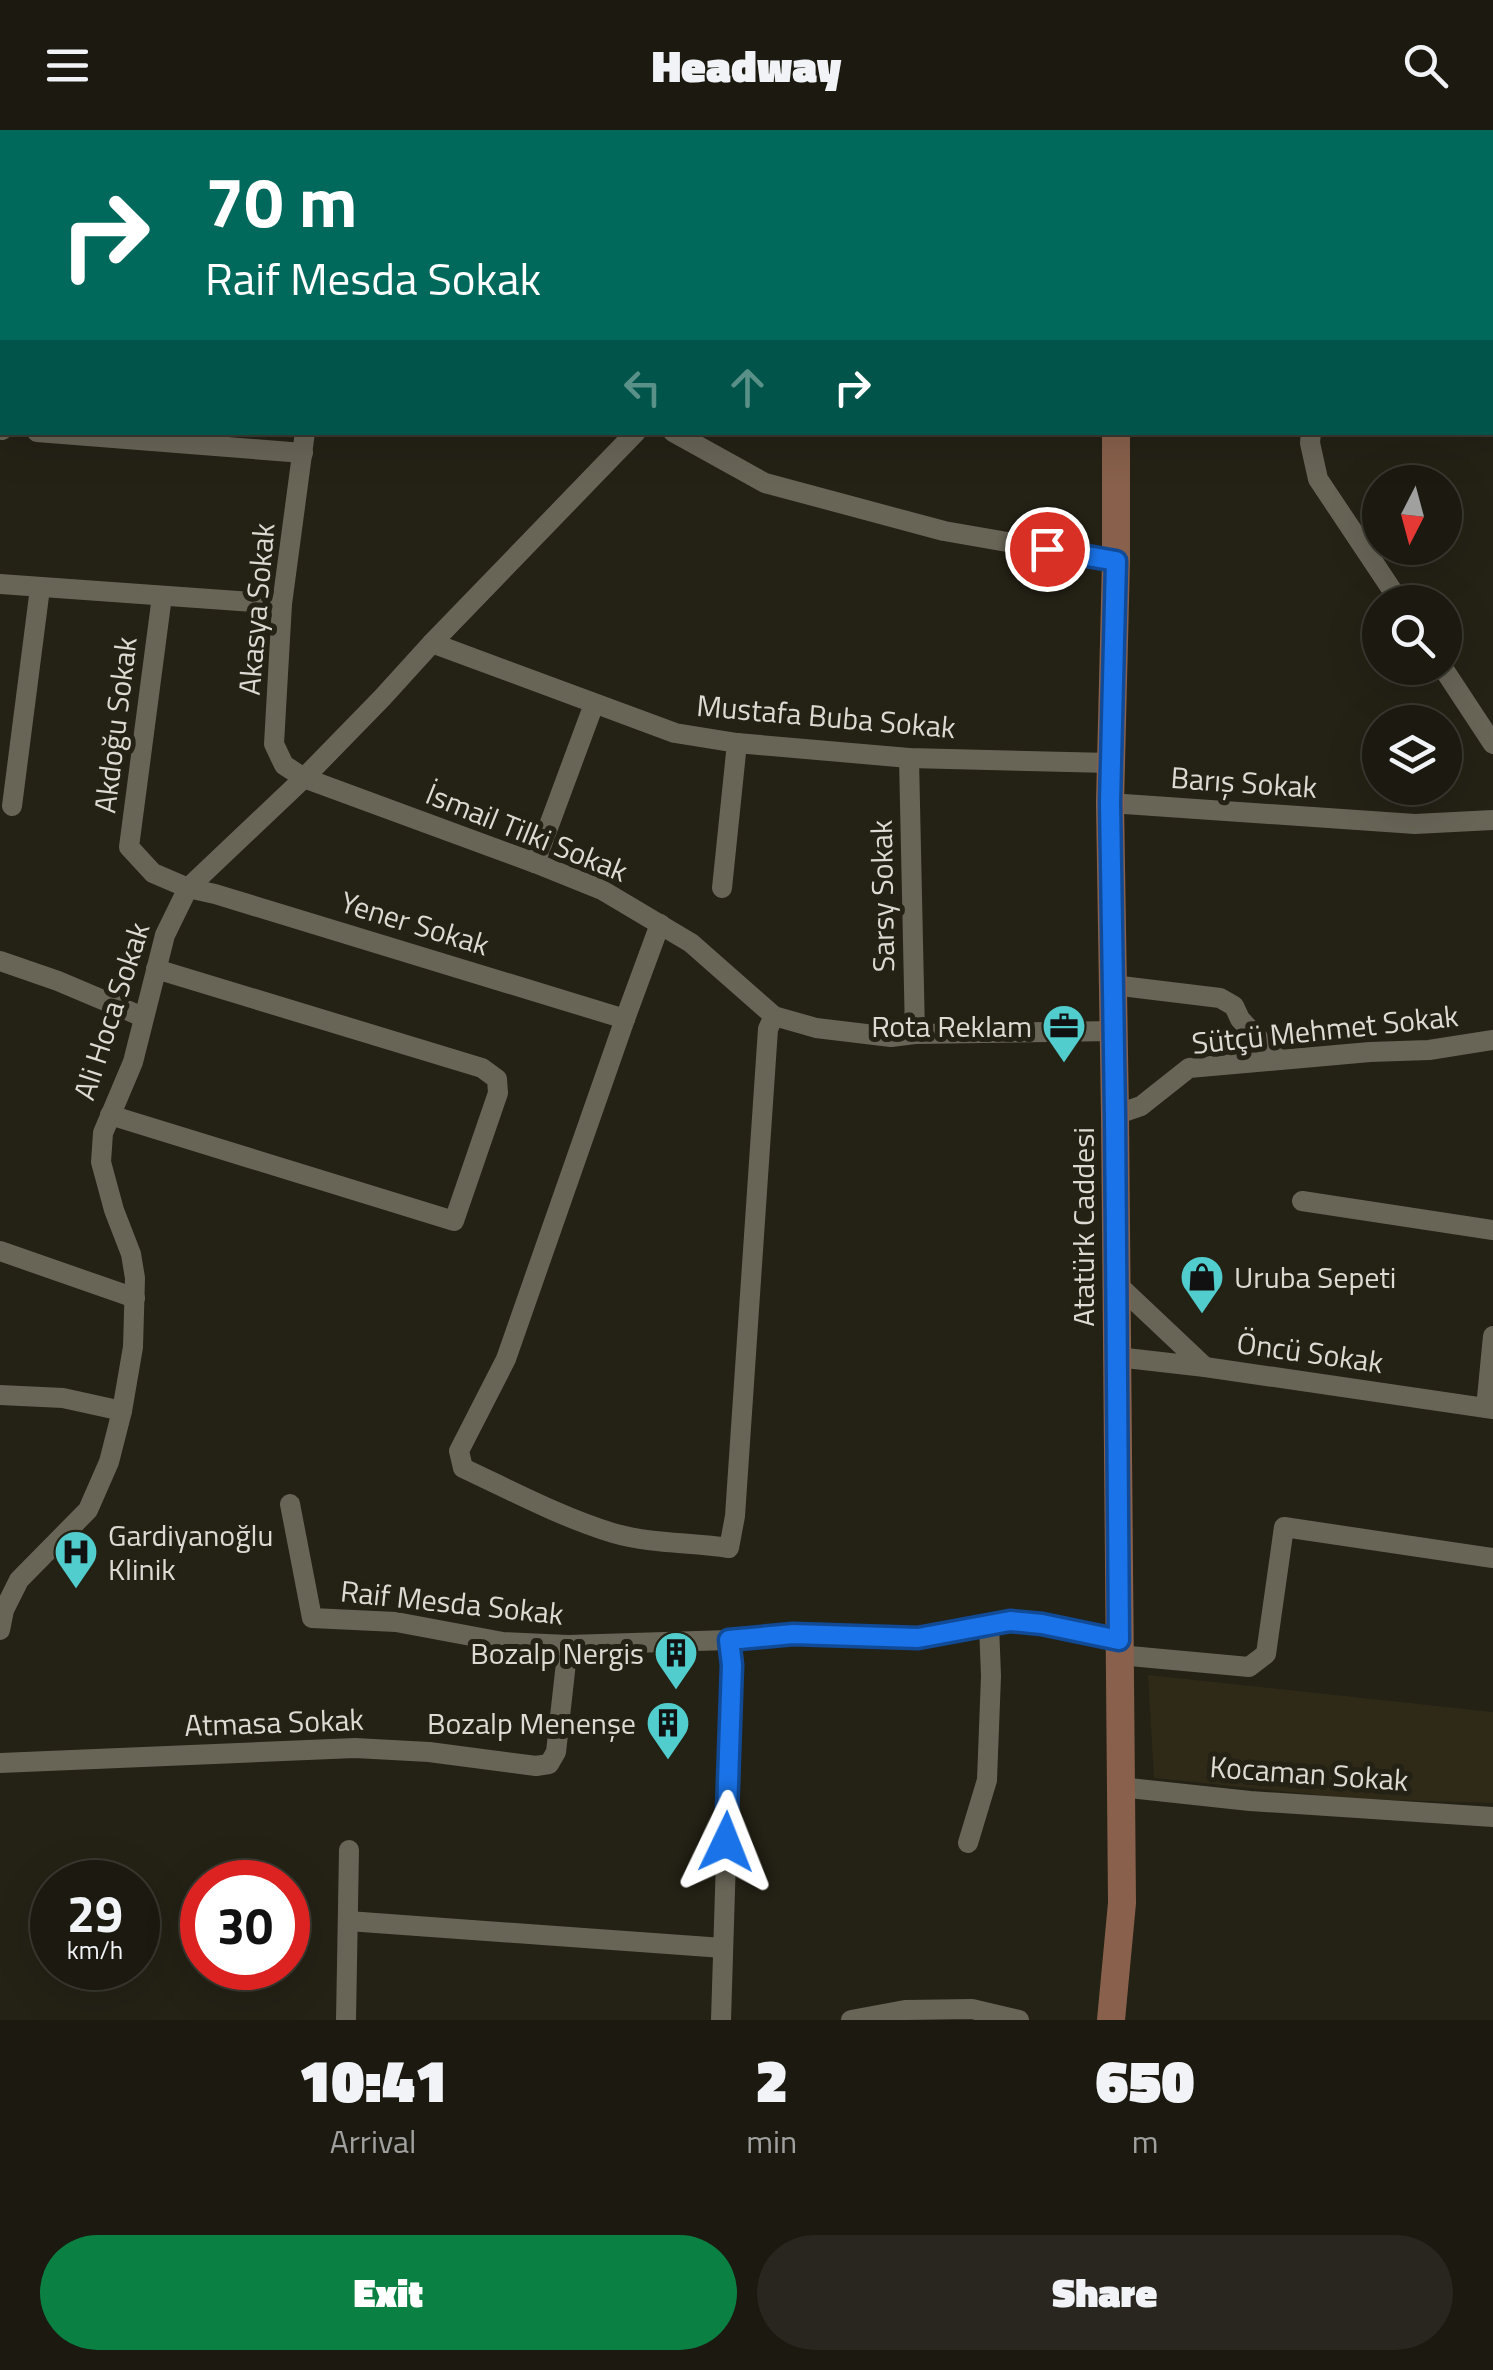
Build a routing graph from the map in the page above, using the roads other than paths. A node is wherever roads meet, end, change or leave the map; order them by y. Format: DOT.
graph roads {
  1 [pos="108,435"];
  2 [pos="633,435"];
  3 [pos="678,435"];
  4 [pos="1116,435"];
  5 [pos="1311,435"];
  6 [pos="180,438"];
  7 [pos="304,443"];
  8 [pos="1116,561"];
  9 [pos="0,584"];
  10 [pos="1389,585"];
  11 [pos="40,588"];
  12 [pos="162,596"];
  13 [pos="282,604"];
  14 [pos="432,643"];
  15 [pos="1454,685"];
  16 [pos="594,704"];
  17 [pos="737,743"];
  18 [pos="1493,744"];
  19 [pos="908,758"];
  20 [pos="1110,763"];
  21 [pos="304,778"];
  22 [pos="1110,802"];
  23 [pos="12,806"];
  24 [pos="1493,820"];
  25 [pos="535,863"];
  26 [pos="188,888"];
  27 [pos="722,888"];
  28 [pos="660,924"];
  29 [pos="0,961"];
  30 [pos="156,969"];
  31 [pos="1113,984"];
  32 [pos="774,1016"];
  33 [pos="144,1017"];
  34 [pos="624,1019"];
  35 [pos="1114,1031"];
  36 [pos="915,1034"];
  37 [pos="1493,1040"];
  38 [pos="1278,1059"];
  39 [pos="110,1115"];
  40 [pos="1115,1115"];
  41 [pos="1302,1201"];
  42 [pos="1493,1230"];
  43 [pos="0,1251"];
  44 [pos="1116,1283"];
  45 [pos="135,1298"];
  46 [pos="1493,1336"];
  47 [pos="1117,1357"];
  48 [pos="1206,1367"];
  49 [pos="0,1395"];
  50 [pos="1490,1409"];
  51 [pos="122,1411"];
  52 [pos="290,1504"];
  53 [pos="1493,1558"];
  54 [pos="989,1625"];
  55 [pos="0,1630"];
  56 [pos="729,1640"];
  57 [pos="568,1645"];
  58 [pos="1119,1648"];
  59 [pos="0,1763"];
  60 [pos="1120,1787"];
  61 [pos="1493,1817"];
  62 [pos="968,1843"];
  63 [pos="349,1850"];
  64 [pos="348,1921"];
  65 [pos="723,1948"];
  66 [pos="346,2020"];
  67 [pos="721,2020"];
  68 [pos="852,2020"];
  69 [pos="1019,2020"];
  70 [pos="1111,2020"];
  1 -- 6 [label="street"];
  2 -- 14 [label="street, Ali Hoca Sokak"];
  3 -- 8 [label="street"];
  4 -- 8 [label="street, Atatürk Caddesi"];
  5 -- 10 [label="street"];
  6 -- 7 [label="street"];
  7 -- 13 [label="street, Akasya Sokak"];
  8 -- 20 [label="street, Atatürk Caddesi"];
  9 -- 11 [label="street"];
  11 -- 12 [label="street"];
  11 -- 23 [label="street"];
  12 -- 13 [label="street"];
  12 -- 26 [label="street, Akdoğu Sokak"];
  13 -- 21 [label="street, Akasya Sokak"];
  14 -- 16 [label="street, Mustafa Buba Sokak"];
  14 -- 21 [label="street, Ali Hoca Sokak"];
  15 -- 18 [label="street"];
  16 -- 17 [label="street, Mustafa Buba Sokak"];
  16 -- 25 [label="street"];
  17 -- 19 [label="street, Mustafa Buba Sokak"];
  17 -- 27 [label="street"];
  19 -- 20 [label="street, Mustafa Buba Sokak"];
  19 -- 36 [label="street, Sarsy Sokak"];
  20 -- 22 [label="street, Atatürk Caddesi"];
  21 -- 25 [label="street, İsmail Tilki Sokak"];
  21 -- 26 [label="street, Ali Hoca Sokak"];
  22 -- 24 [label="street, Barış Sokak"];
  22 -- 31 [label="street, Atatürk Caddesi"];
  25 -- 28 [label="street, İsmail Tilki Sokak"];
  26 -- 30 [label="street, Ali Hoca Sokak"];
  26 -- 34 [label="street, Yener Sokak"];
  28 -- 32 [label="street, İsmail Tilki Sokak"];
  28 -- 34 [label="street"];
  29 -- 33 [label="street"];
  30 -- 33 [label="street, Ali Hoca Sokak"];
  30 -- 39 [label="street"];
  31 -- 35 [label="street, Atatürk Caddesi"];
  31 -- 38 [label="street"];
  32 -- 34 [label="street"];
  32 -- 36 [label="street, İsmail Tilki Sokak"];
  33 -- 39 [label="street, Ali Hoca Sokak"];
  35 -- 36 [label="street, İsmail Tilki Sokak"];
  35 -- 40 [label="street, Atatürk Caddesi"];
  37 -- 38 [label="street, Sütçü Mehmet Sokak"];
  38 -- 40 [label="street, Sütçü Mehmet Sokak"];
  39 -- 45 [label="street, Ali Hoca Sokak"];
  40 -- 44 [label="street, Atatürk Caddesi"];
  41 -- 42 [label="street"];
  43 -- 45 [label="street"];
  44 -- 47 [label="street, Atatürk Caddesi"];
  44 -- 48 [label="street"];
  45 -- 51 [label="street, Ali Hoca Sokak"];
  46 -- 50 [label="street"];
  47 -- 48 [label="street, Öncü Sokak"];
  47 -- 58 [label="street, Atatürk Caddesi"];
  48 -- 50 [label="street, Öncü Sokak"];
  49 -- 51 [label="street"];
  51 -- 55 [label="street, Ali Hoca Sokak"];
  52 -- 57 [label="street, Raif Mesda Sokak"];
  53 -- 58 [label="street, Raif Mesda Sokak"];
  54 -- 56 [label="street, Raif Mesda Sokak"];
  54 -- 58 [label="street, Raif Mesda Sokak"];
  54 -- 62 [label="street"];
  56 -- 57 [label="street, Raif Mesda Sokak"];
  56 -- 65 [label="street"];
  57 -- 59 [label="street, Atmasa Sokak"];
  58 -- 60 [label="street, Atatürk Caddesi"];
  60 -- 61 [label="street, Kocaman Sokak"];
  60 -- 70 [label="street, Atatürk Caddesi"];
  63 -- 64 [label="street"];
  64 -- 65 [label="street"];
  64 -- 66 [label="street"];
  65 -- 67 [label="street"];
  68 -- 69 [label="street"];
}
